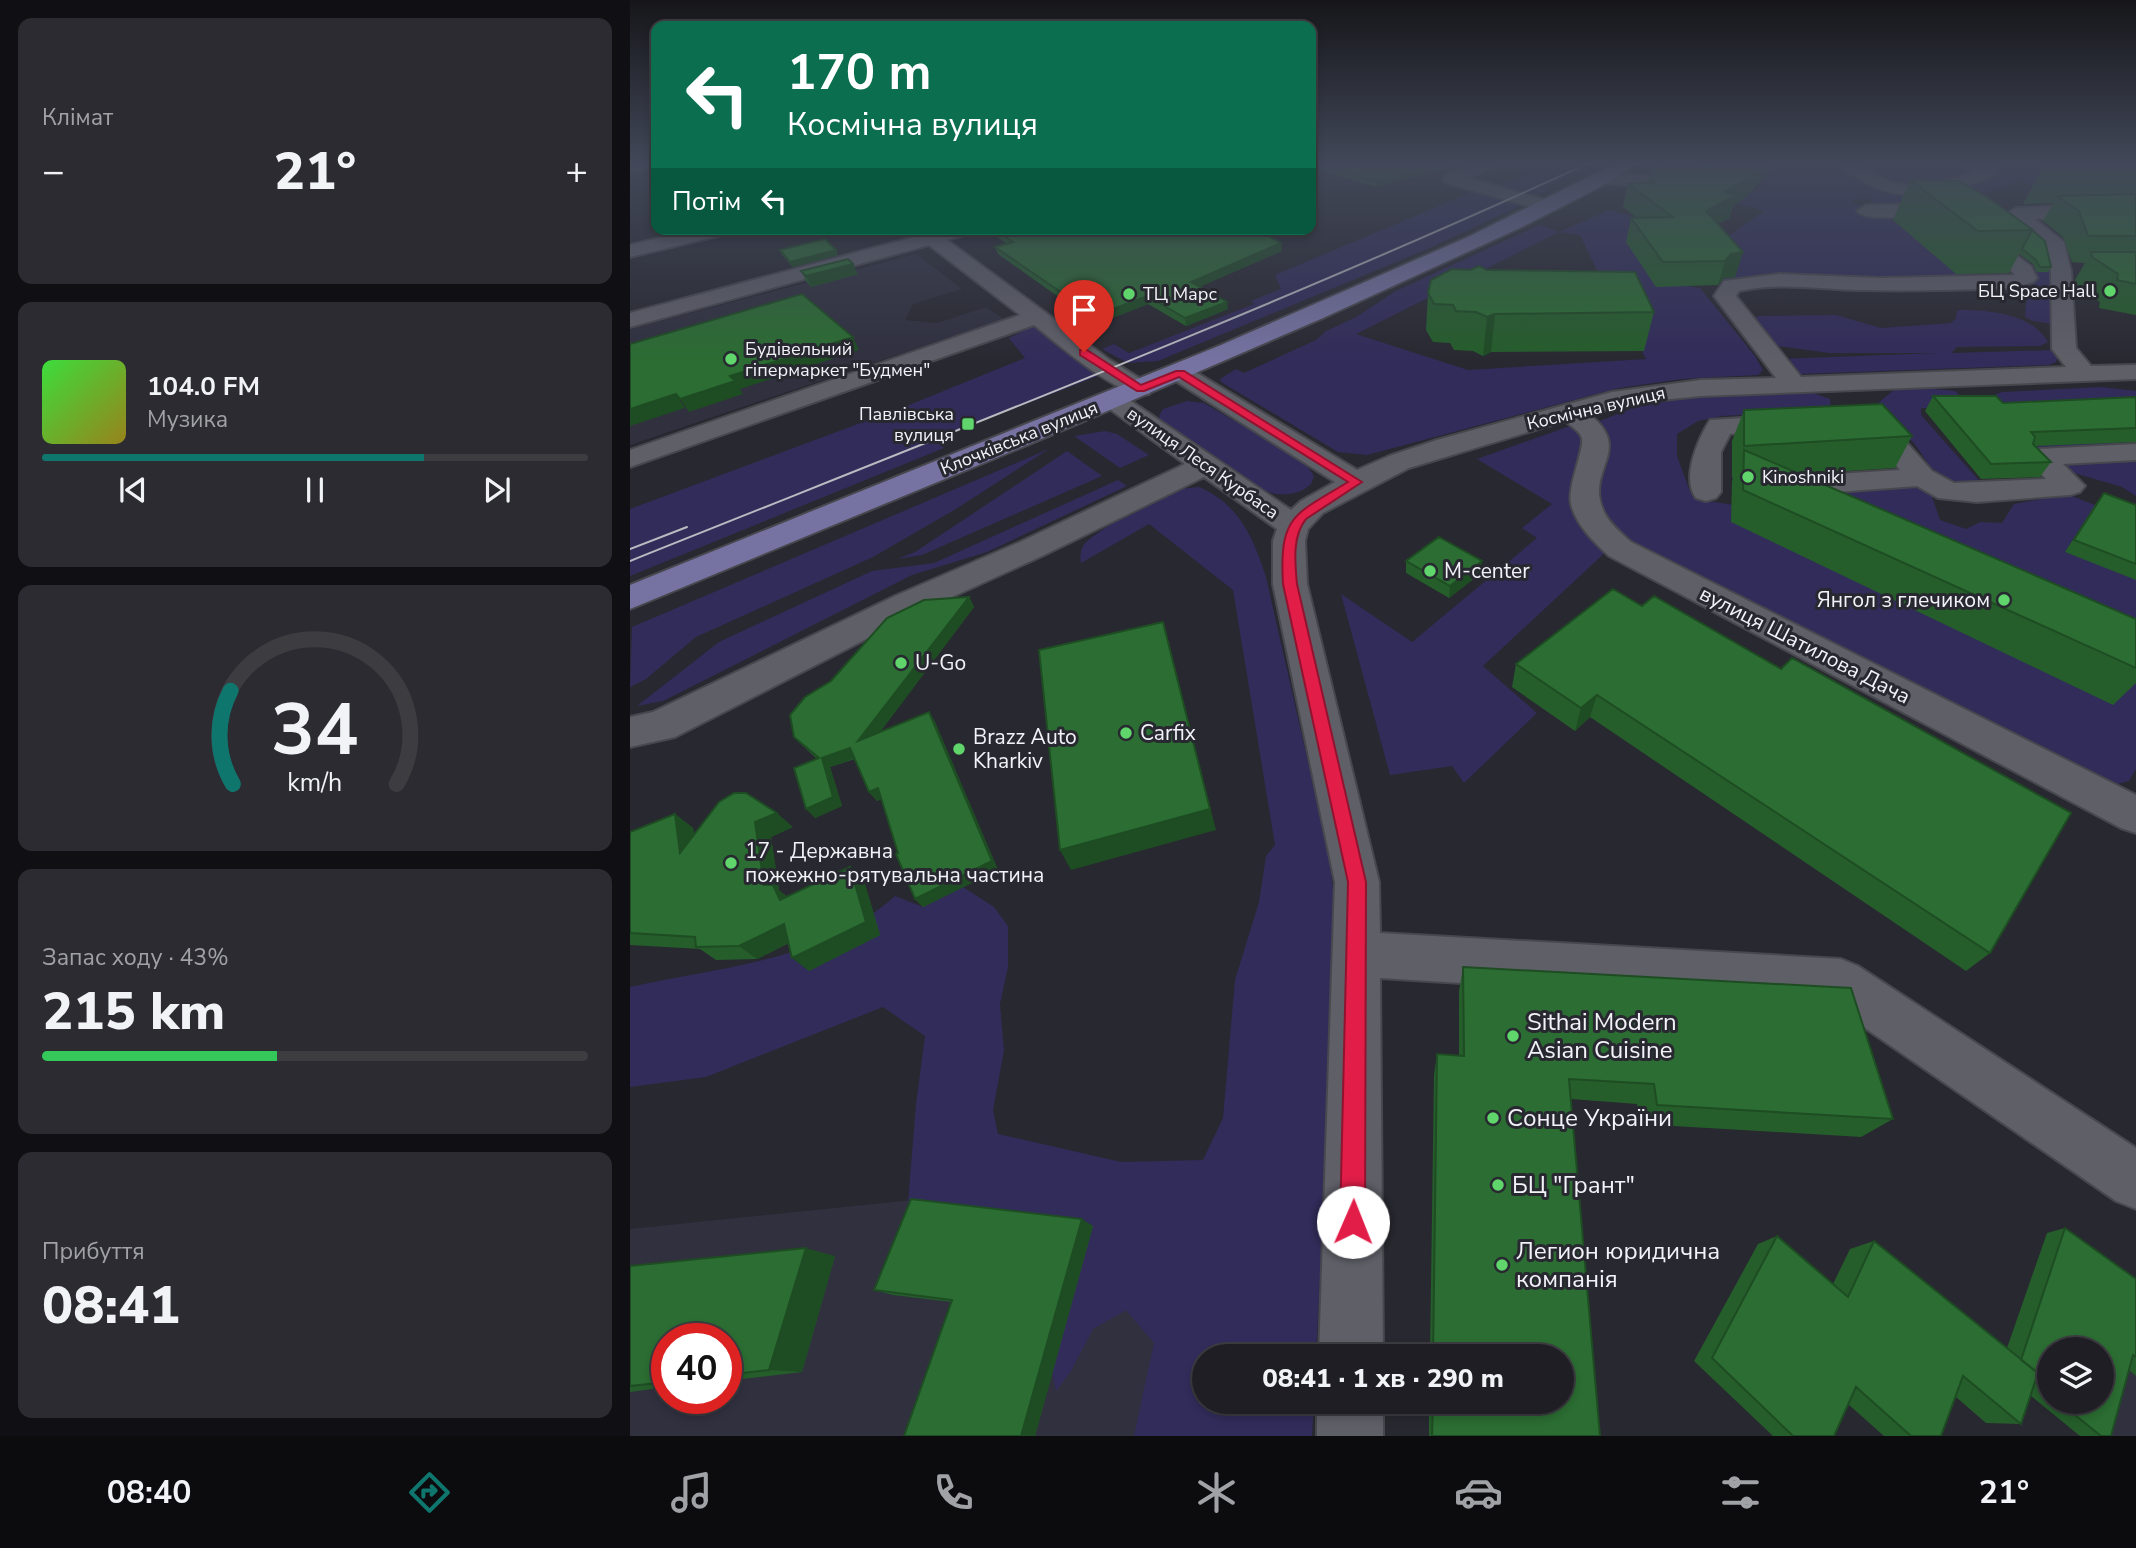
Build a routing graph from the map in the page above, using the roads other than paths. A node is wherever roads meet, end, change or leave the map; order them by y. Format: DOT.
graph roads {
  1 [pos="1501,229"];
  2 [pos="1968,229"];
  3 [pos="2036,229"];
  4 [pos="696,235"];
  5 [pos="919,235"];
  6 [pos="929,235"];
  7 [pos="630,250"];
  8 [pos="2061,271"];
  9 [pos="2086,271"];
  10 [pos="1035,317"];
  11 [pos="630,320"];
  12 [pos="1180,373"];
  13 [pos="2084,374"];
  14 [pos="2130,377"];
  15 [pos="1843,382"];
  16 [pos="1793,383"];
  17 [pos="1140,389"];
  18 [pos="1112,400"];
  19 [pos="1569,411"];
  20 [pos="1817,421"];
  21 [pos="2136,452"];
  22 [pos="630,458"];
  23 [pos="1205,465"];
  24 [pos="1922,477"];
  25 [pos="1356,482"];
  26 [pos="1706,492"];
  27 [pos="1293,526"];
  28 [pos="1875,533"];
  29 [pos="630,598"];
  30 [pos="630,732"];
  31 [pos="2133,807"];
  32 [pos="1356,954"];
  33 [pos="2136,1181"];
  34 [pos="1351,1344"];
  35 [pos="1350,1414"];
  36 [pos="1350,1436"];
  1 -- 12 [label="main road, Клочківська вулиця"];
  2 -- 16 [label="street"];
  3 -- 8 [label="street"];
  4 -- 7 [label="street"];
  5 -- 11 [label="street"];
  6 -- 10 [label="street"];
  8 -- 9 [label="street"];
  8 -- 13 [label="street"];
  10 -- 17 [label="street"];
  10 -- 22 [label="street"];
  12 -- 17 [label="main road, Клочківська вулиця"];
  12 -- 25 [label="street"];
  13 -- 14 [label="street, Космічна вулиця"];
  13 -- 15 [label="street, Космічна вулиця"];
  15 -- 16 [label="street, Космічна вулиця"];
  15 -- 24 [label="street"];
  16 -- 19 [label="street, Космічна вулиця"];
  17 -- 18 [label="main road, Клочківська вулиця"];
  18 -- 23 [label="street, вулиця Леся Курбаса"];
  18 -- 29 [label="main road, Клочківська вулиця"];
  19 -- 25 [label="street, Космічна вулиця"];
  19 -- 31 [label="street, вулиця Шатилова Дача"];
  20 -- 26 [label="street"];
  21 -- 24 [label="street"];
  23 -- 27 [label="street, вулиця Леся Курбаса"];
  23 -- 30 [label="street"];
  24 -- 28 [label="street"];
  25 -- 27 [label="street, вулиця Леся Курбаса"];
  27 -- 32 [label="street, вулиця Леся Курбаса"];
  32 -- 33 [label="street"];
  32 -- 34 [label="street, вулиця Леся Курбаса"];
  35 -- 36 [label="street"];
}
